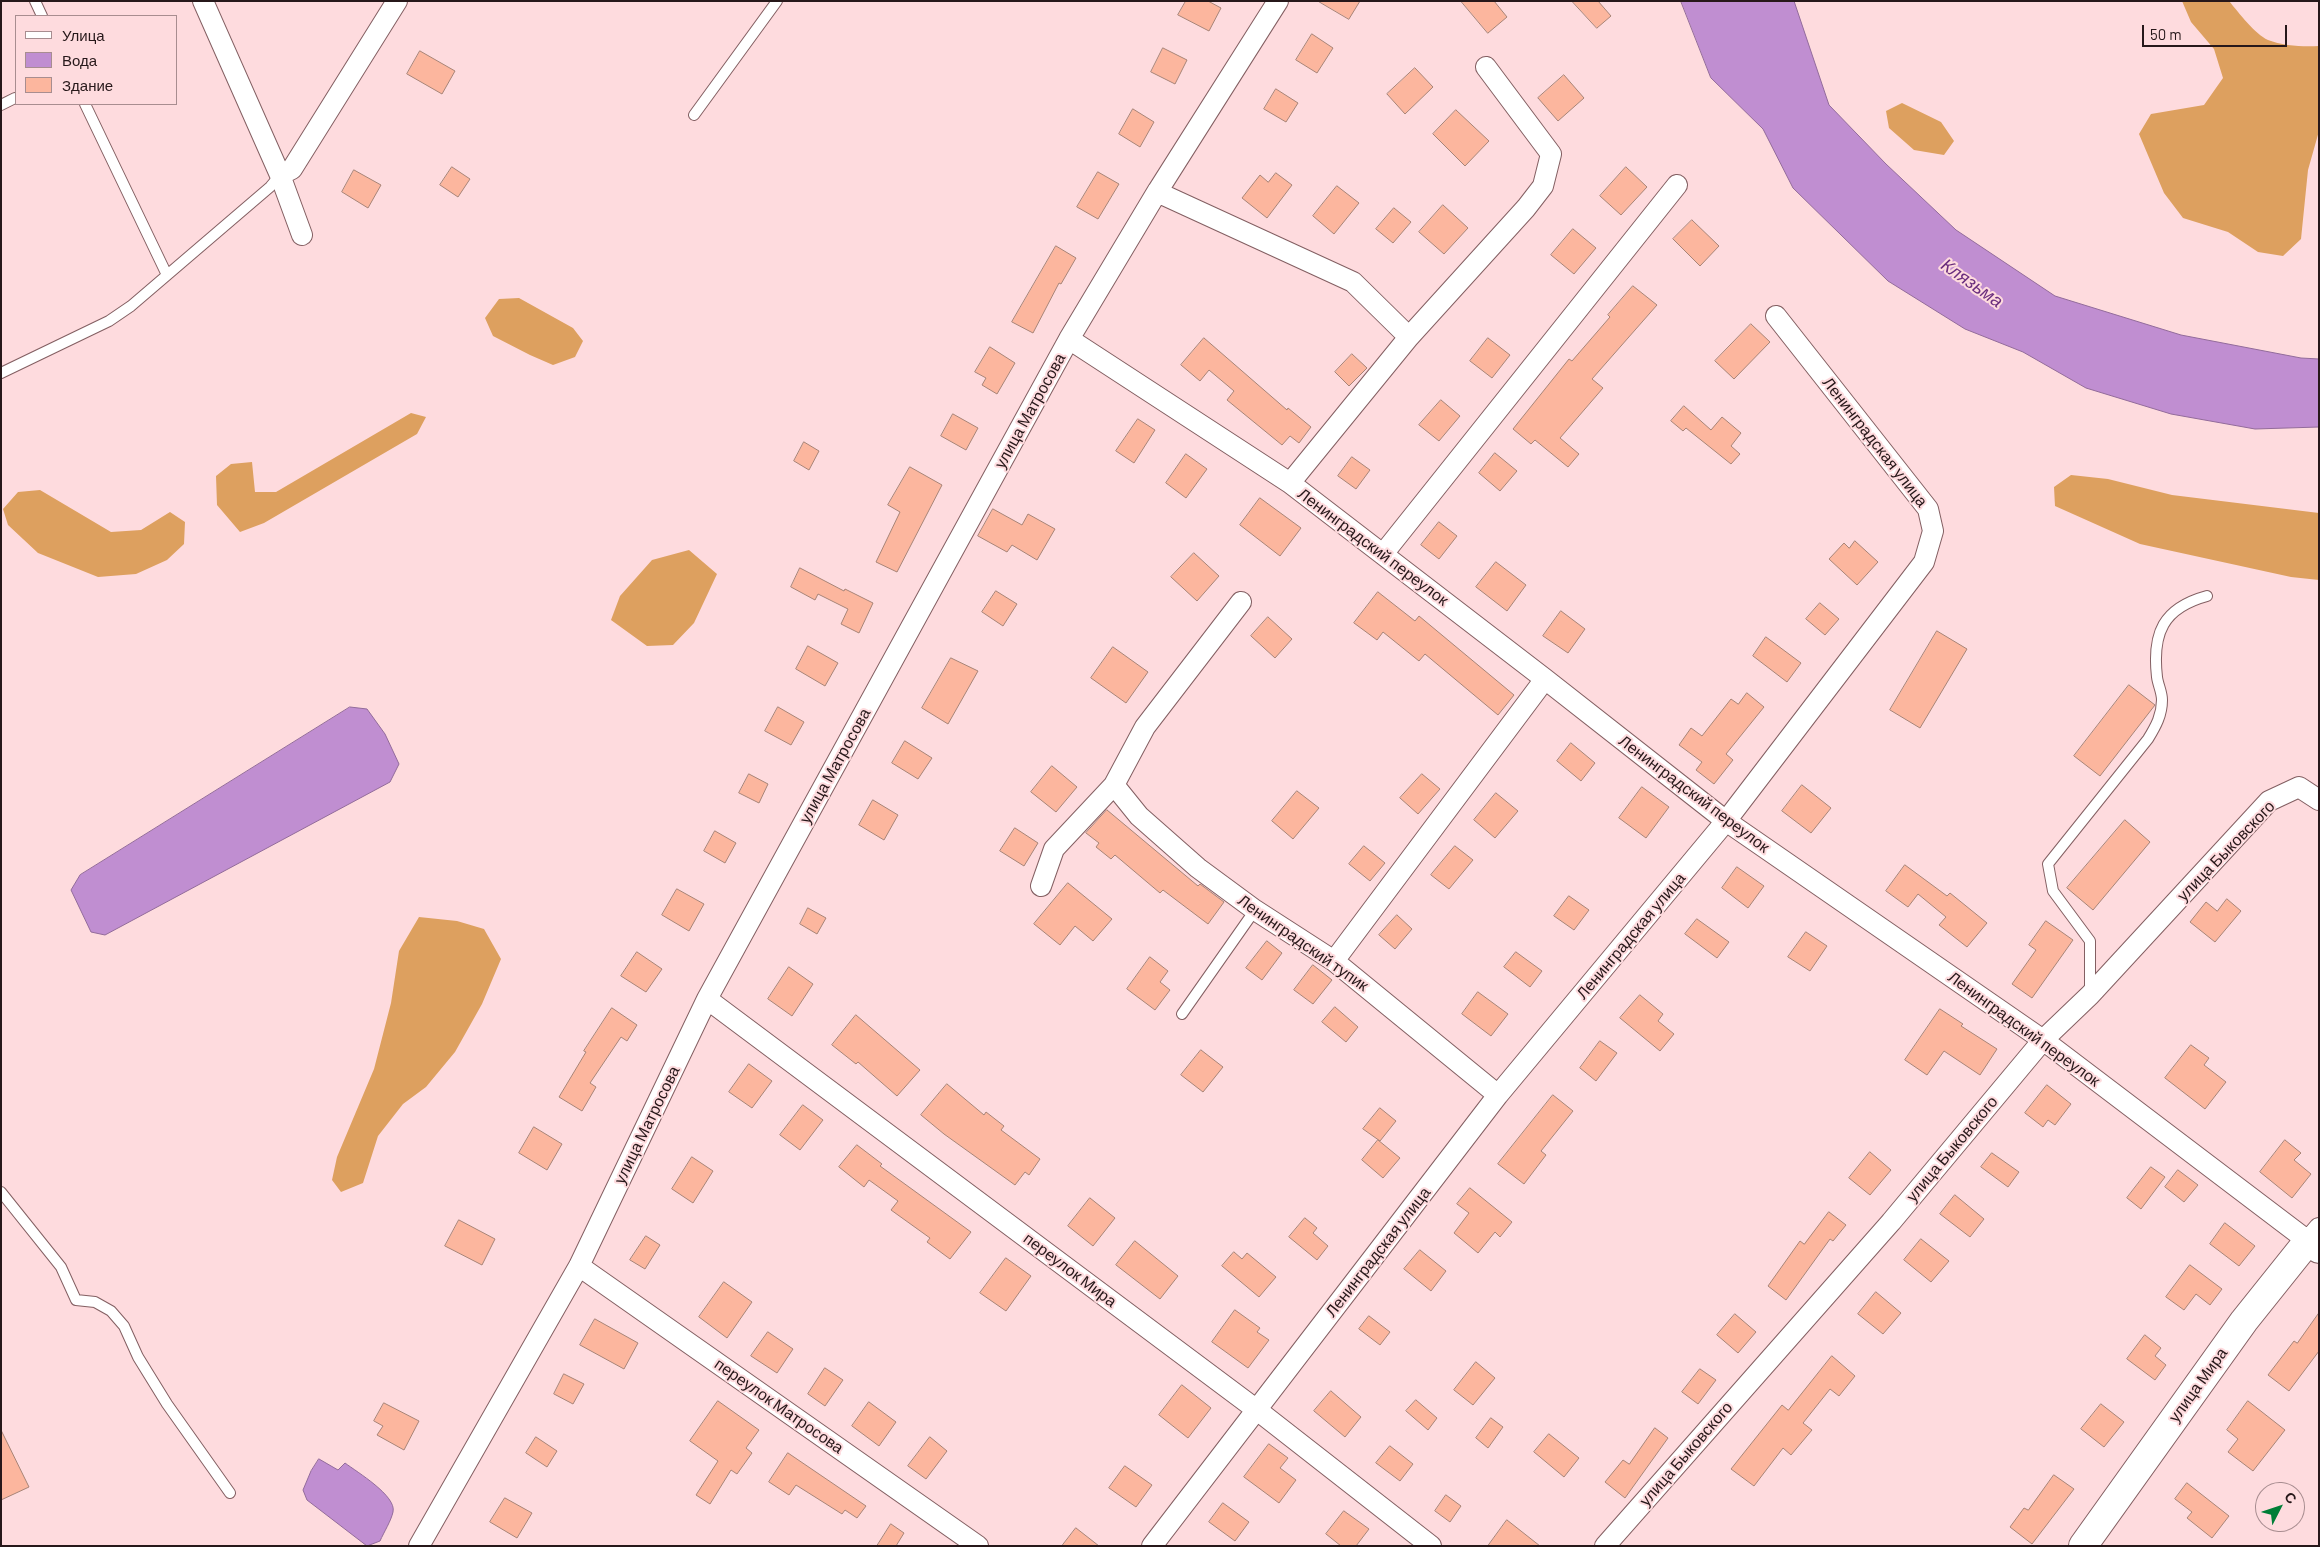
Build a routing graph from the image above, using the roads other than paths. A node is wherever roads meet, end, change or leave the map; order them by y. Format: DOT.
graph roads {
  1 [pos="35,1"];
  2 [pos="203,1"];
  3 [pos="397,1"];
  4 [pos="777,1"];
  5 [pos="1278,1"];
  6 [pos="42,15"];
  7 [pos="1486,67"];
  8 [pos="15,98"];
  9 [pos="1,105"];
  10 [pos="85,105"];
  11 [pos="694,115"];
  12 [pos="280,175"];
  13 [pos="1677,185"];
  14 [pos="1157,192"];
  15 [pos="302,235"];
  16 [pos="168,275"];
  17 [pos="1776,316"];
  18 [pos="1409,337"];
  19 [pos="1069,339"];
  20 [pos="1,373"];
  21 [pos="1290,483"];
  22 [pos="1383,554"];
  23 [pos="2207,596"];
  24 [pos="1241,602"];
  25 [pos="1545,679"];
  26 [pos="1114,785"];
  27 [pos="2319,800"];
  28 [pos="1726,821"];
  29 [pos="1041,886"];
  30 [pos="1255,910"];
  31 [pos="1334,962"];
  32 [pos="2090,995"];
  33 [pos="706,999"];
  34 [pos="1182,1014"];
  35 [pos="2043,1040"];
  36 [pos="1498,1095"];
  37 [pos="1,1192"];
  38 [pos="2315,1240"];
  39 [pos="579,1266"];
  40 [pos="1257,1410"];
  41 [pos="230,1493"];
  42 [pos="419,1546"];
  43 [pos="978,1546"];
  44 [pos="1152,1546"];
  45 [pos="1431,1546"];
  46 [pos="1605,1546"];
  47 [pos="2083,1546"];
  1 -- 6 [label="lane"];
  2 -- 12 [label="street"];
  3 -- 12 [label="street"];
  4 -- 11 [label="lane"];
  5 -- 14 [label="street, улица Матросова"];
  7 -- 18 [label="street"];
  8 -- 9 [label="lane"];
  10 -- 16 [label="lane"];
  12 -- 15 [label="street"];
  12 -- 16 [label="lane"];
  13 -- 22 [label="street"];
  14 -- 18 [label="street"];
  14 -- 19 [label="street, улица Матросова"];
  16 -- 20 [label="lane"];
  17 -- 28 [label="street, Ленинградская улица"];
  18 -- 21 [label="street"];
  19 -- 21 [label="street, Ленинградский переулок"];
  19 -- 33 [label="street, улица Матросова"];
  21 -- 22 [label="street, Ленинградский переулок"];
  22 -- 25 [label="street, Ленинградский переулок"];
  23 -- 32 [label="lane"];
  24 -- 26 [label="street"];
  25 -- 28 [label="street, Ленинградский переулок"];
  25 -- 31 [label="street"];
  26 -- 29 [label="street"];
  26 -- 30 [label="street, Ленинградский тупик"];
  27 -- 32 [label="street, улица Быковского"];
  28 -- 35 [label="street, Ленинградский переулок"];
  28 -- 36 [label="street, Ленинградская улица"];
  30 -- 31 [label="street, Ленинградский тупик"];
  30 -- 34 [label="lane"];
  31 -- 36 [label="street, Ленинградский тупик"];
  32 -- 35 [label="street, улица Быковского"];
  33 -- 39 [label="street, улица Матросова"];
  33 -- 40 [label="street, переулок Мира"];
  35 -- 38 [label="street, Ленинградский переулок"];
  35 -- 46 [label="street, улица Быковского"];
  36 -- 40 [label="street, Ленинградская улица"];
  37 -- 41 [label="lane"];
  38 -- 47 [label="main road, улица Мира"];
  39 -- 42 [label="street, улица Матросова"];
  39 -- 43 [label="street, переулок Матросова"];
  40 -- 44 [label="street, Ленинградская улица"];
  40 -- 45 [label="street, переулок Мира"];
}
